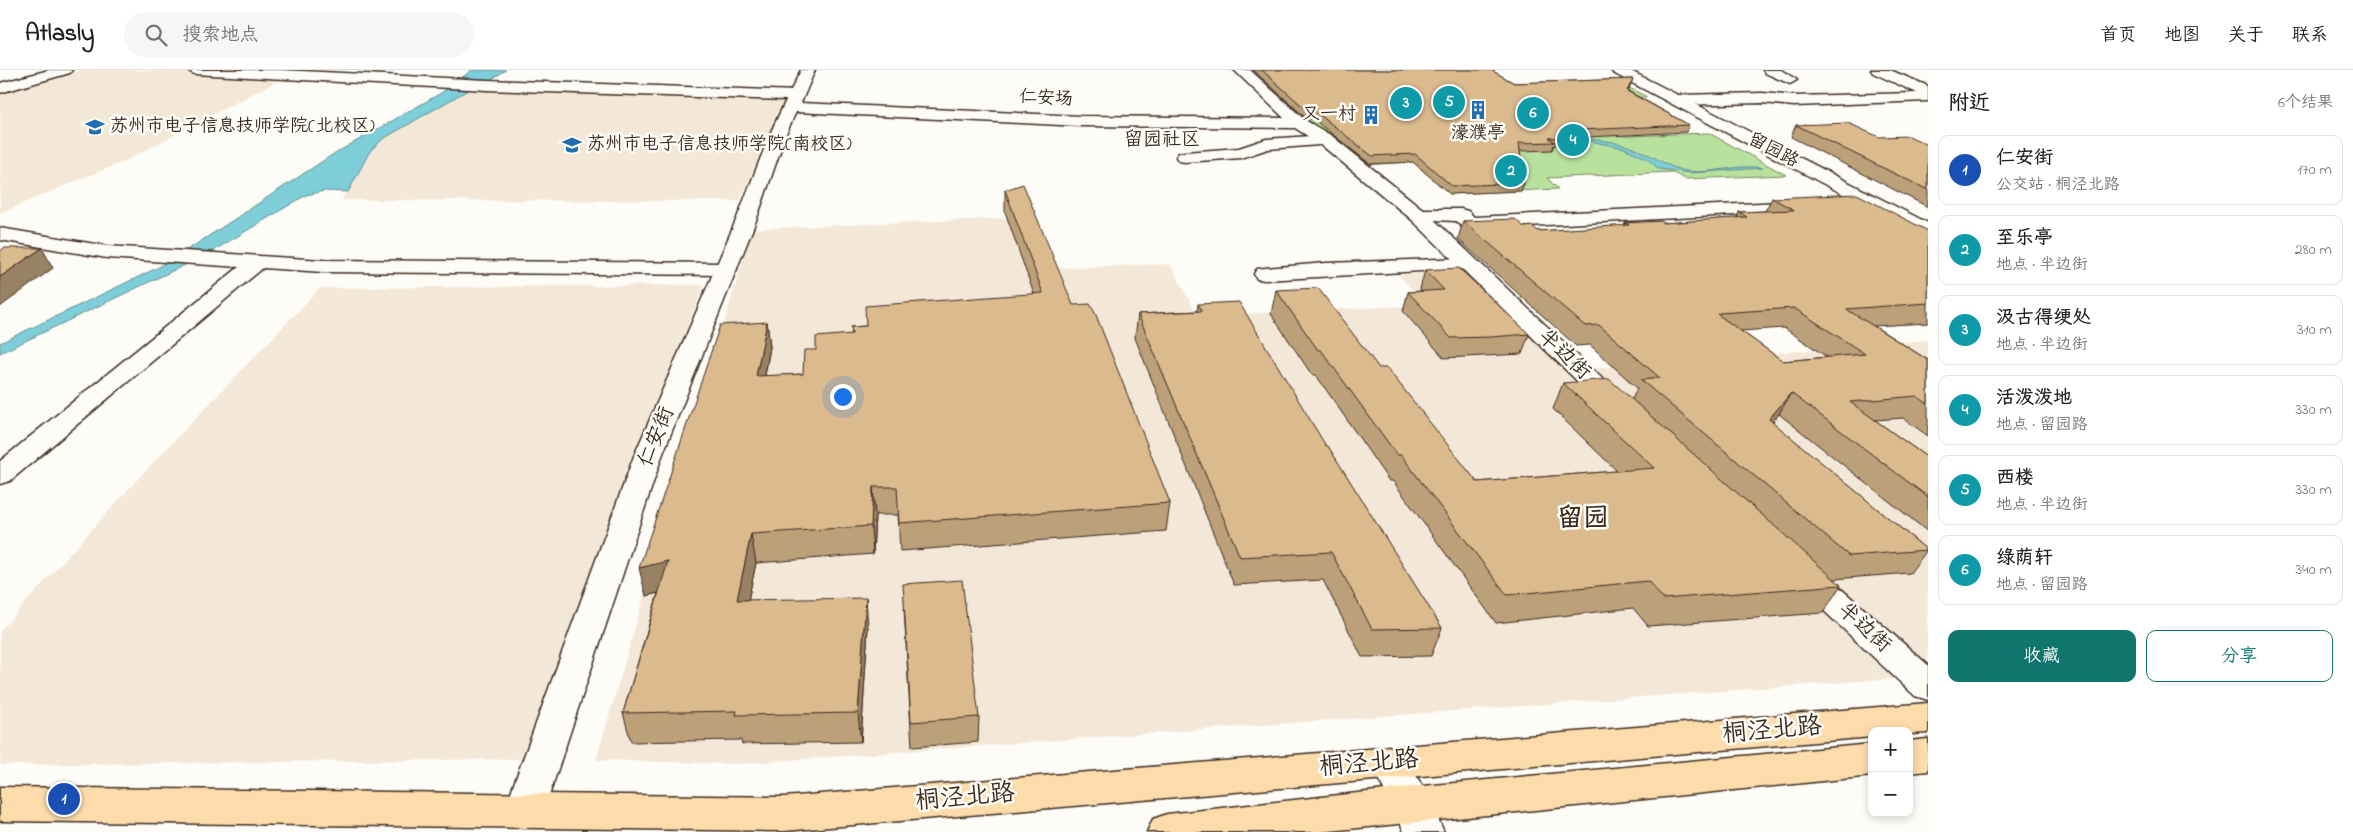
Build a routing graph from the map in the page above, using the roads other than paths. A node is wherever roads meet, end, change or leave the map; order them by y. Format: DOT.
graph roads {
  1 [pos="65,70"];
  2 [pos="194,70"];
  3 [pos="808,70"];
  4 [pos="1241,70"];
  5 [pos="1618,70"];
  6 [pos="1770,70"];
  7 [pos="1878,70"];
  8 [pos="1790,80"];
  9 [pos="0,88"];
  10 [pos="1926,95"];
  11 [pos="1677,100"];
  12 [pos="794,101"];
  13 [pos="1299,123"];
  14 [pos="1326,140"];
  15 [pos="1186,158"];
  16 [pos="1875,204"];
  17 [pos="1836,205"];
  18 [pos="1817,206"];
  19 [pos="1418,215"];
  20 [pos="1928,231"];
  21 [pos="0,234"];
  22 [pos="257,263"];
  23 [pos="1467,264"];
  24 [pos="726,269"];
  25 [pos="1265,274"];
  26 [pos="1636,422"];
  27 [pos="0,475"];
  28 [pos="1789,560"];
  29 [pos="1928,686"];
  30 [pos="1928,718"];
  31 [pos="1928,755"];
  32 [pos="1913,757"];
  33 [pos="1868,761"];
  34 [pos="1388,762"];
  35 [pos="0,804"];
  36 [pos="1418,818"];
  37 [pos="520,822"];
  38 [pos="1167,832"];
  1 -- 9 [label="street"];
  2 -- 12 [label="street, 仁安场"];
  3 -- 12 [label="street, 仁安街"];
  4 -- 13 [label="street, 半边街"];
  5 -- 11 [label="street, 留园路"];
  6 -- 8 [label="street"];
  7 -- 10 [label="street"];
  10 -- 11 [label="street"];
  11 -- 16 [label="street, 留园路"];
  12 -- 13 [label="street, 仁安场"];
  12 -- 24 [label="street, 仁安街"];
  13 -- 14 [label="street, 半边街"];
  14 -- 15 [label="street"];
  14 -- 19 [label="street, 半边街"];
  16 -- 17 [label="street"];
  16 -- 20 [label="street, 留园路"];
  18 -- 19 [label="street"];
  19 -- 23 [label="street, 半边街"];
  21 -- 22 [label="street"];
  22 -- 24 [label="street"];
  22 -- 27 [label="street"];
  23 -- 25 [label="street"];
  23 -- 26 [label="street, 半边街"];
  24 -- 37 [label="street, 仁安街"];
  28 -- 29 [label="street, 半边街"];
  30 -- 34 [label="main road, 桐泾北路"];
  31 -- 32 [label="main road"];
  33 -- 36 [label="main road, 桐泾北路"];
  34 -- 36 [label="street"];
  34 -- 37 [label="main road, 桐泾北路"];
  35 -- 37 [label="main road, 桐泾北路"];
  36 -- 38 [label="main road, 桐泾北路"];
}
